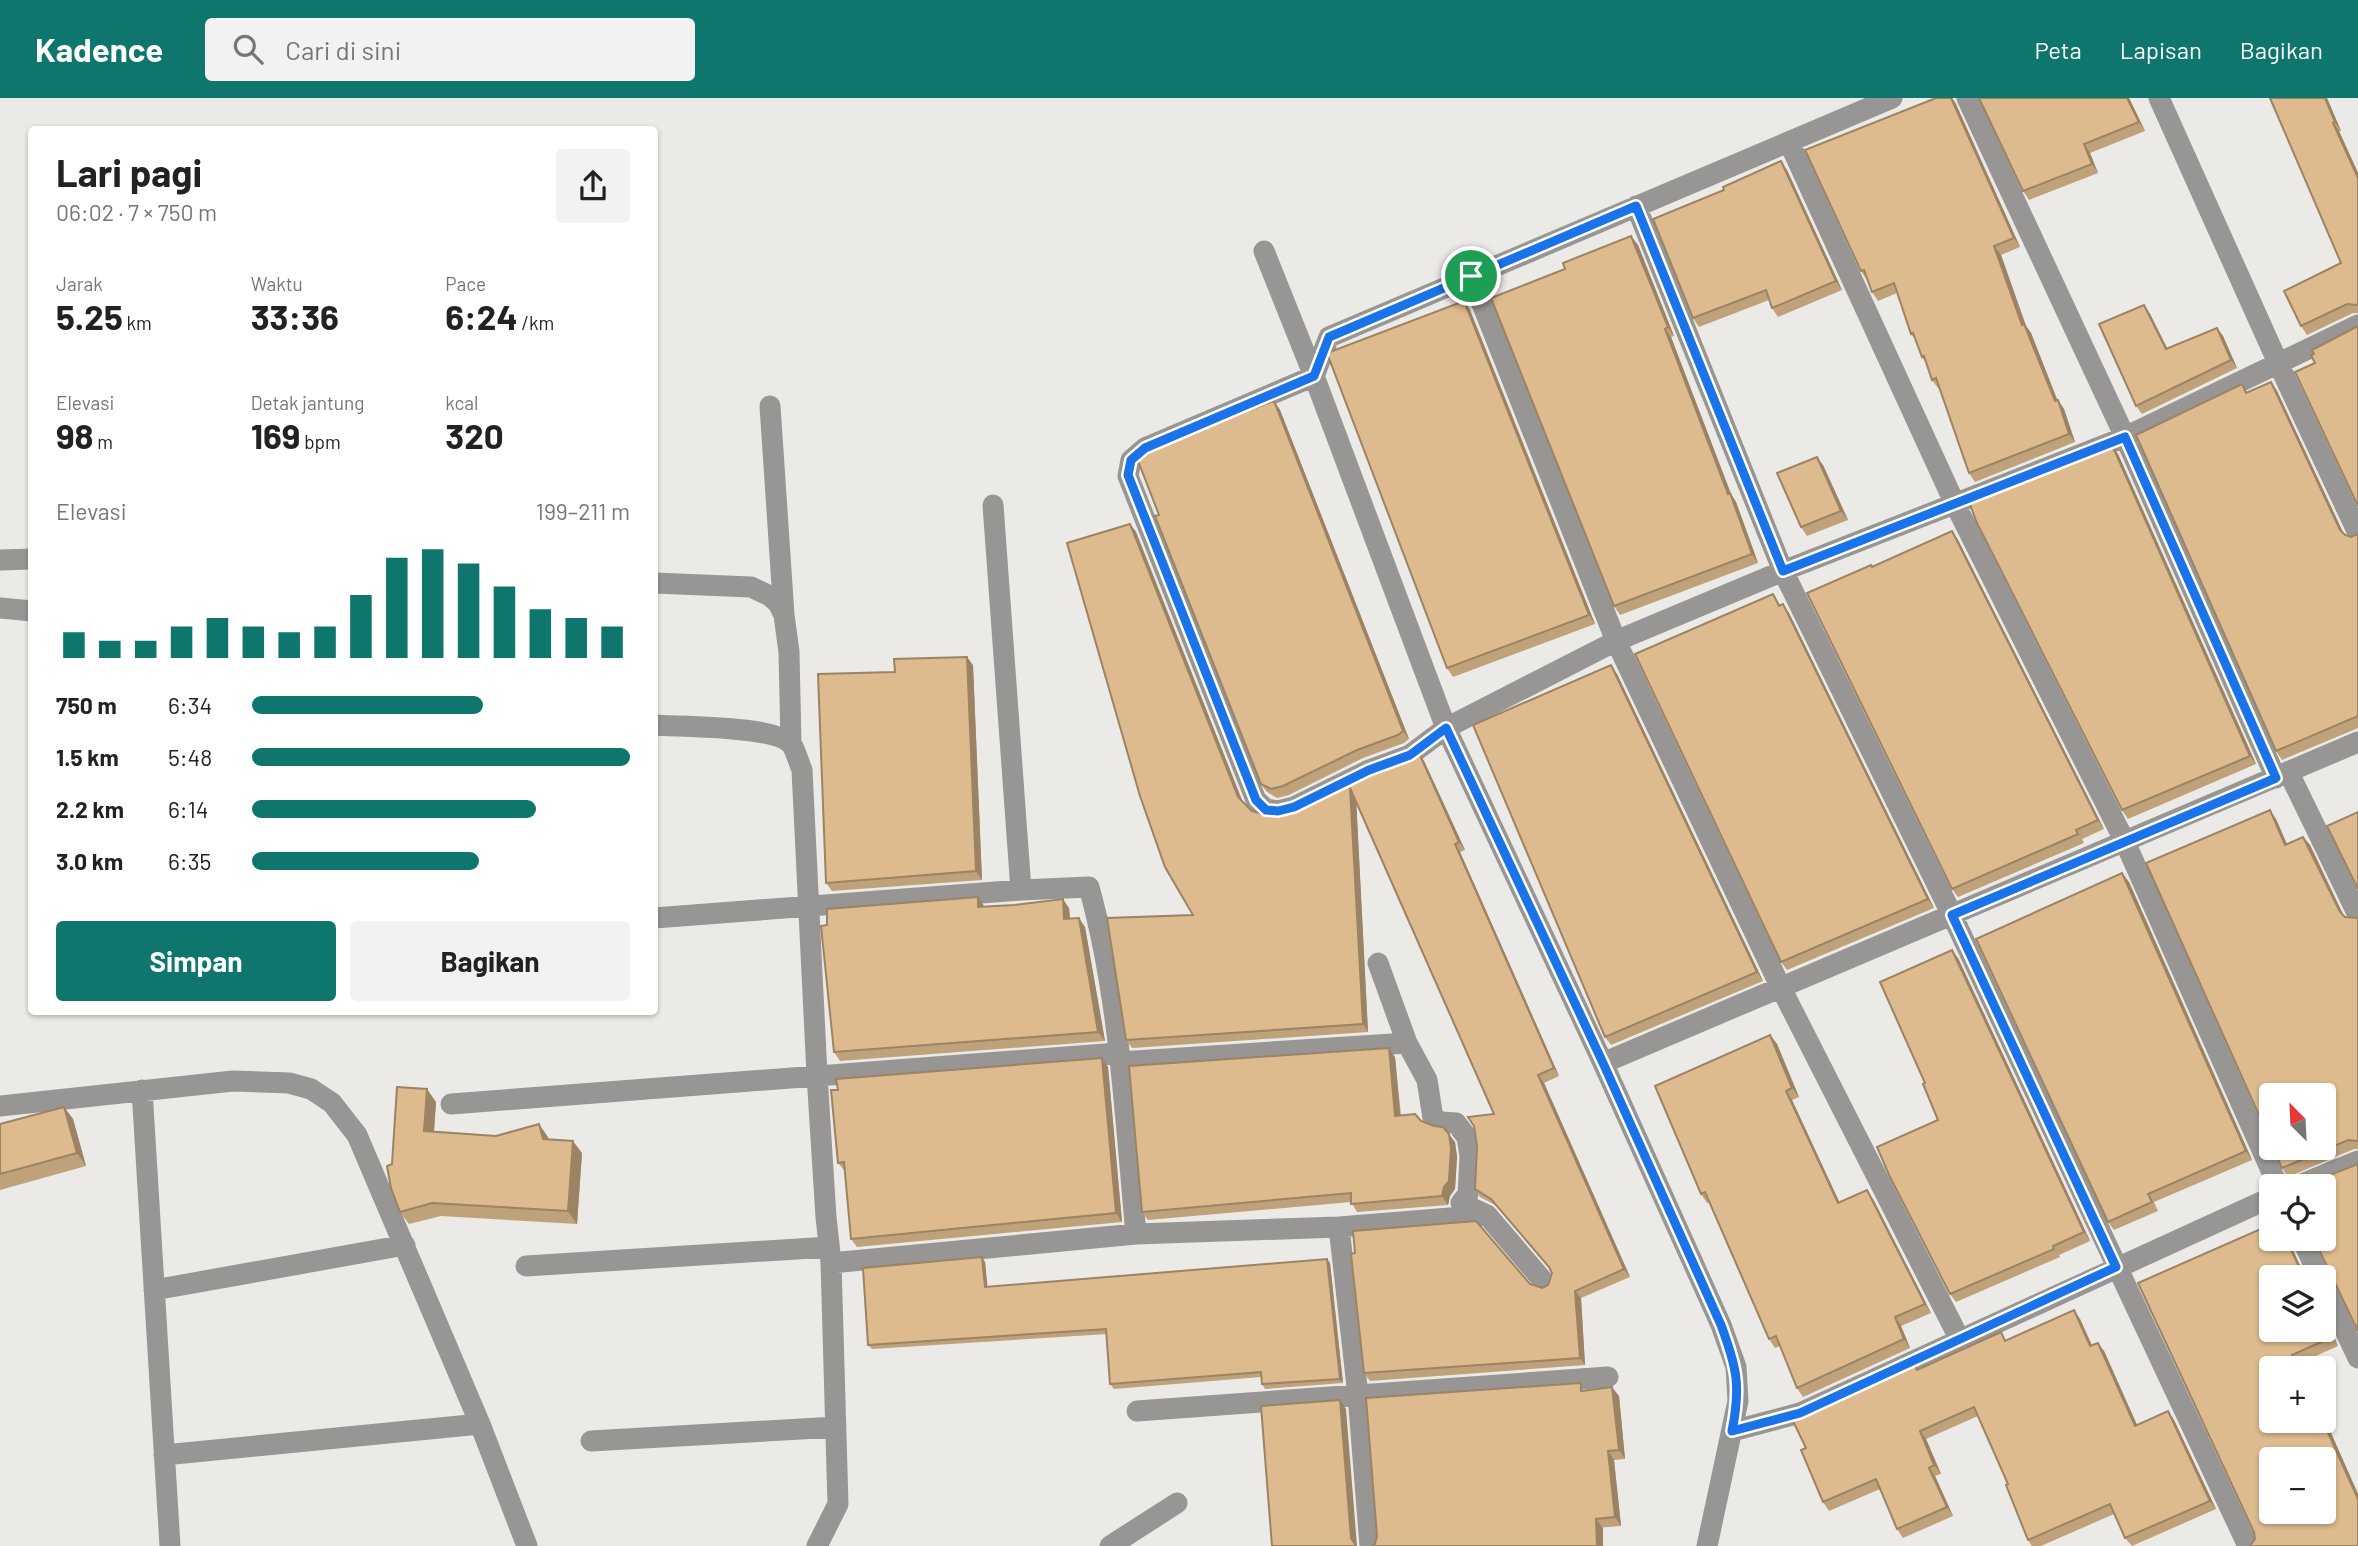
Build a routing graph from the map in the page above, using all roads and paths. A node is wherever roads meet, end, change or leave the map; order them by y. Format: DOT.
graph roads {
  1 [pos="1892,98"];
  2 [pos="1968,98"];
  3 [pos="2159,98"];
  4 [pos="1789,142"];
  5 [pos="1636,206"];
  6 [pos="1265,251"];
  7 [pos="1471,276"];
  8 [pos="2358,325"];
  9 [pos="2279,365"];
  10 [pos="1314,376"];
  11 [pos="770,406"];
  12 [pos="2125,437"];
  13 [pos="1955,504"];
  14 [pos="993,505"];
  15 [pos="2358,533"];
  16 [pos="0,559"];
  17 [pos="28,559"];
  18 [pos="1783,571"];
  19 [pos="658,583"];
  20 [pos="0,608"];
  21 [pos="28,611"];
  22 [pos="784,615"];
  23 [pos="1616,642"];
  24 [pos="658,725"];
  25 [pos="1446,728"];
  26 [pos="2358,742"];
  27 [pos="791,744"];
  28 [pos="2282,776"];
  29 [pos="2125,842"];
  30 [pos="1021,890"];
  31 [pos="808,907"];
  32 [pos="1952,915"];
  33 [pos="2358,915"];
  34 [pos="658,918"];
  35 [pos="1378,962"];
  36 [pos="1780,986"];
  37 [pos="1407,1043"];
  38 [pos="1119,1057"];
  39 [pos="1603,1063"];
  40 [pos="817,1075"];
  41 [pos="142,1090"];
  42 [pos="451,1104"];
  43 [pos="0,1106"];
  44 [pos="2358,1161"];
  45 [pos="2272,1174"];
  46 [pos="2326,1174"];
  47 [pos="2259,1203"];
  48 [pos="1487,1215"];
  49 [pos="1339,1227"];
  50 [pos="1136,1234"];
  51 [pos="405,1244"];
  52 [pos="830,1255"];
  53 [pos="526,1266"];
  54 [pos="2116,1267"];
  55 [pos="1545,1283"];
  56 [pos="154,1290"];
  57 [pos="2336,1310"];
  58 [pos="1959,1340"];
  59 [pos="2358,1357"];
  60 [pos="1608,1377"];
  61 [pos="1358,1395"];
  62 [pos="1137,1411"];
  63 [pos="480,1424"];
  64 [pos="836,1427"];
  65 [pos="1732,1431"];
  66 [pos="591,1441"];
  67 [pos="164,1455"];
  68 [pos="1177,1503"];
  69 [pos="170,1546"];
  70 [pos="527,1546"];
  71 [pos="817,1546"];
  72 [pos="1110,1546"];
  73 [pos="1370,1546"];
  74 [pos="1707,1546"];
  75 [pos="2248,1546"];
  1 -- 4 [label="street"];
  2 -- 12 [label="street"];
  3 -- 9 [label="street"];
  4 -- 5 [label="street"];
  4 -- 13 [label="street"];
  5 -- 7 [label="street"];
  5 -- 18 [label="street"];
  6 -- 10 [label="street"];
  7 -- 10 [label="street"];
  7 -- 23 [label="street"];
  8 -- 9 [label="street"];
  9 -- 12 [label="street"];
  9 -- 15 [label="street"];
  10 -- 25 [label="street"];
  10 -- 25 [label="street"];
  11 -- 22 [label="street"];
  12 -- 13 [label="street"];
  12 -- 28 [label="street"];
  13 -- 18 [label="street"];
  13 -- 29 [label="street"];
  14 -- 30 [label="street"];
  16 -- 17 [label="street"];
  18 -- 23 [label="street"];
  18 -- 32 [label="street"];
  19 -- 22 [label="street"];
  20 -- 21 [label="street"];
  22 -- 27 [label="street"];
  23 -- 25 [label="street"];
  23 -- 36 [label="street"];
  24 -- 27 [label="street"];
  25 -- 39 [label="street"];
  26 -- 28 [label="street"];
  27 -- 31 [label="street"];
  28 -- 29 [label="street"];
  28 -- 33 [label="street"];
  29 -- 32 [label="street"];
  29 -- 45 [label="street"];
  30 -- 31 [label="street"];
  30 -- 38 [label="street"];
  31 -- 34 [label="street"];
  31 -- 40 [label="street"];
  32 -- 36 [label="street"];
  32 -- 54 [label="street"];
  35 -- 37 [label="street"];
  36 -- 39 [label="street"];
  36 -- 58 [label="street"];
  37 -- 38 [label="street"];
  37 -- 48 [label="street"];
  38 -- 40 [label="street"];
  38 -- 50 [label="street"];
  39 -- 65 [label="street"];
  40 -- 42 [label="street"];
  40 -- 52 [label="street"];
  41 -- 43 [label="street"];
  41 -- 51 [label="street"];
  41 -- 56 [label="street"];
  44 -- 46 [label="street"];
  47 -- 54 [label="street"];
  48 -- 49 [label="street"];
  48 -- 55 [label="street"];
  49 -- 50 [label="street"];
  49 -- 61 [label="street"];
  50 -- 52 [label="street"];
  51 -- 56 [label="street"];
  51 -- 63 [label="street"];
  52 -- 53 [label="street"];
  52 -- 64 [label="street"];
  54 -- 58 [label="street"];
  54 -- 75 [label="street"];
  56 -- 67 [label="street"];
  57 -- 59 [label="street"];
  58 -- 65 [label="street"];
  60 -- 61 [label="street"];
  61 -- 62 [label="street"];
  61 -- 73 [label="street"];
  63 -- 67 [label="street"];
  63 -- 70 [label="street"];
  64 -- 66 [label="street"];
  64 -- 71 [label="street"];
  65 -- 74 [label="street"];
  67 -- 69 [label="street"];
  68 -- 72 [label="street"];
}
